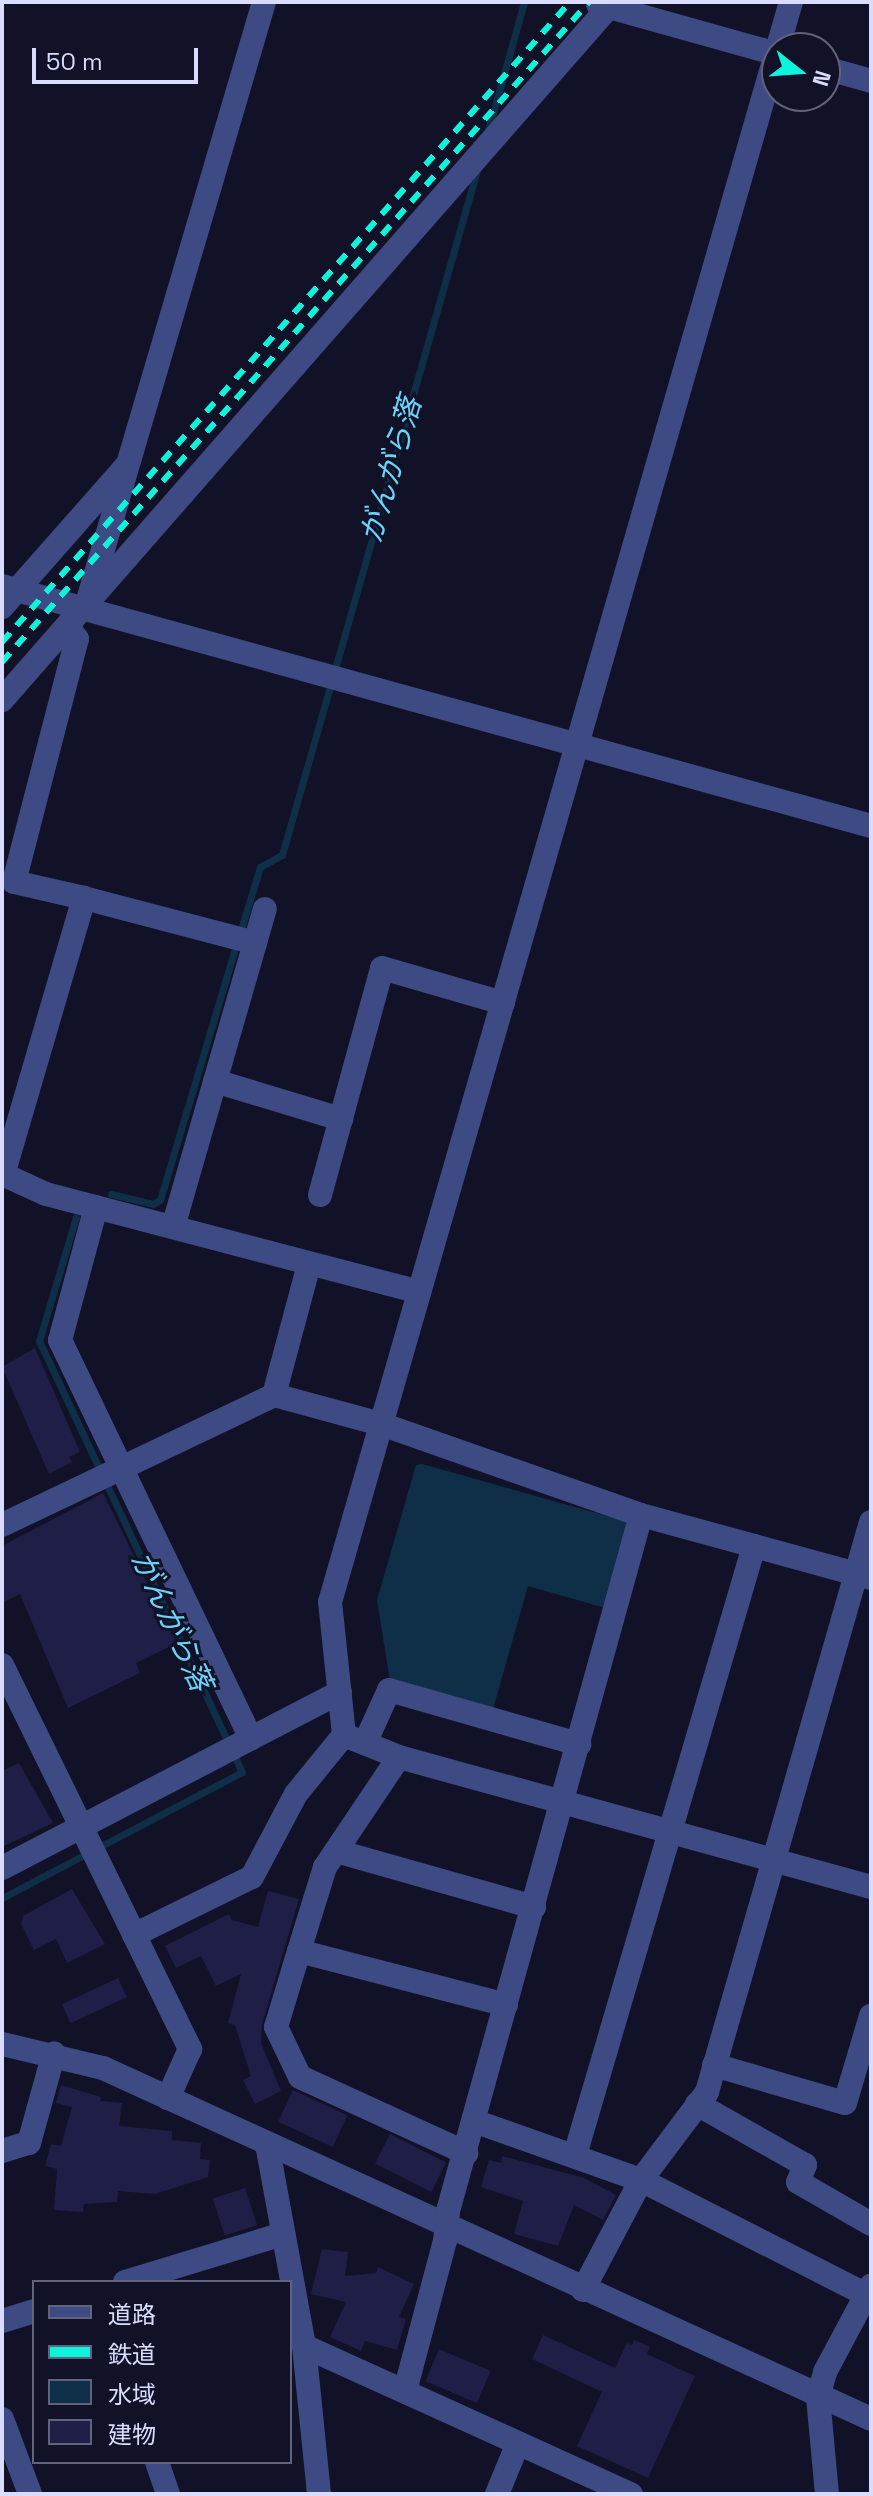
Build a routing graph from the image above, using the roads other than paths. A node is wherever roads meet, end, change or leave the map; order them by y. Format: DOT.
graph roads {
  1 [pos="264,2"];
  2 [pos="791,2"];
  3 [pos="605,3"];
  4 [pos="782,32"];
  5 [pos="761,50"];
  6 [pos="841,73"];
  7 [pos="871,81"];
  8 [pos="761,107"];
  9 [pos="134,457"];
  10 [pos="7,595"];
  11 [pos="86,607"];
  12 [pos="68,627"];
  13 [pos="2,700"];
  14 [pos="579,744"];
  15 [pos="871,826"];
  16 [pos="84,898"];
  17 [pos="265,909"];
  18 [pos="255,943"];
  19 [pos="503,1003"];
  20 [pos="215,1081"];
  21 [pos="341,1119"];
  22 [pos="2,1175"];
  23 [pos="320,1195"];
  24 [pos="96,1207"];
  25 [pos="173,1227"];
  26 [pos="309,1264"];
  27 [pos="419,1292"];
  28 [pos="274,1395"];
  29 [pos="381,1424"];
  30 [pos="116,1468"];
  31 [pos="641,1515"];
  32 [pos="871,1522"];
  33 [pos="2,1525"];
  34 [pos="754,1546"];
  35 [pos="864,1576"];
  36 [pos="2,1665"];
  37 [pos="340,1692"];
  38 [pos="251,1739"];
  39 [pos="354,1739"];
  40 [pos="579,1744"];
  41 [pos="399,1757"];
  42 [pos="565,1799"];
  43 [pos="674,1831"];
  44 [pos="88,1842"];
  45 [pos="336,1851"];
  46 [pos="775,1861"];
  47 [pos="2,1868"];
  48 [pos="871,1887"];
  49 [pos="534,1907"];
  50 [pos="134,1935"];
  51 [pos="299,1951"];
  52 [pos="506,2005"];
  53 [pos="871,2016"];
  54 [pos="2,2044"];
  55 [pos="54,2053"];
  56 [pos="714,2065"];
  57 [pos="157,2093"];
  58 [pos="697,2104"];
  59 [pos="474,2121"];
  60 [pos="267,2144"];
  61 [pos="2,2151"];
  62 [pos="466,2153"];
  63 [pos="575,2155"];
  64 [pos="641,2180"];
  65 [pos="871,2224"];
  66 [pos="446,2226"];
  67 [pos="283,2234"];
  68 [pos="132,2280"];
  69 [pos="292,2280"];
  70 [pos="292,2282"];
  71 [pos="583,2290"];
  72 [pos="869,2293"];
  73 [pos="32,2312"];
  74 [pos="2,2321"];
  75 [pos="304,2346"];
  76 [pos="405,2391"];
  77 [pos="818,2397"];
  78 [pos="2,2419"];
  79 [pos="871,2419"];
  80 [pos="518,2443"];
  81 [pos="158,2464"];
  82 [pos="30,2494"];
  83 [pos="168,2494"];
  84 [pos="319,2494"];
  85 [pos="497,2494"];
  86 [pos="631,2494"];
  87 [pos="827,2494"];
  1 -- 9 [label="street"];
  2 -- 4 [label="street"];
  3 -- 5 [label="street"];
  3 -- 11 [label="street"];
  6 -- 7 [label="street"];
  8 -- 14 [label="street"];
  9 -- 10 [label="street"];
  9 -- 11 [label="street"];
  10 -- 11 [label="street"];
  11 -- 12 [label="street"];
  11 -- 14 [label="street"];
  12 -- 13 [label="street"];
  12 -- 16 [label="street"];
  14 -- 15 [label="street"];
  14 -- 19 [label="street"];
  16 -- 18 [label="street"];
  16 -- 22 [label="street"];
  17 -- 18 [label="street"];
  18 -- 20 [label="street"];
  19 -- 21 [label="street"];
  19 -- 27 [label="street"];
  20 -- 21 [label="street"];
  20 -- 25 [label="street"];
  21 -- 23 [label="street"];
  22 -- 24 [label="street"];
  24 -- 25 [label="street"];
  24 -- 30 [label="street"];
  25 -- 26 [label="street"];
  26 -- 27 [label="street"];
  26 -- 28 [label="street"];
  27 -- 29 [label="street"];
  28 -- 29 [label="street"];
  28 -- 30 [label="street"];
  29 -- 31 [label="street"];
  29 -- 37 [label="street"];
  30 -- 33 [label="street"];
  30 -- 38 [label="street"];
  31 -- 34 [label="street"];
  31 -- 40 [label="street"];
  32 -- 35 [label="street"];
  34 -- 35 [label="street"];
  34 -- 43 [label="street"];
  35 -- 46 [label="street"];
  36 -- 44 [label="street"];
  37 -- 38 [label="street"];
  37 -- 39 [label="street"];
  38 -- 44 [label="street"];
  39 -- 40 [label="street"];
  39 -- 41 [label="street"];
  39 -- 50 [label="street"];
  40 -- 42 [label="street"];
  41 -- 42 [label="street"];
  41 -- 45 [label="street"];
  42 -- 43 [label="street"];
  42 -- 49 [label="street"];
  43 -- 46 [label="street"];
  43 -- 63 [label="street"];
  44 -- 47 [label="street"];
  44 -- 50 [label="street"];
  45 -- 49 [label="street"];
  45 -- 51 [label="street"];
  46 -- 48 [label="street"];
  46 -- 56 [label="street"];
  49 -- 52 [label="street"];
  50 -- 57 [label="street"];
  51 -- 52 [label="street"];
  51 -- 62 [label="street"];
  52 -- 59 [label="street"];
  53 -- 56 [label="street"];
  54 -- 55 [label="street"];
  55 -- 57 [label="street"];
  55 -- 61 [label="street"];
  56 -- 58 [label="street"];
  57 -- 60 [label="street"];
  58 -- 64 [label="street"];
  58 -- 65 [label="street"];
  59 -- 62 [label="street"];
  59 -- 63 [label="street"];
  60 -- 66 [label="street"];
  60 -- 67 [label="street"];
  62 -- 66 [label="street"];
  63 -- 64 [label="street"];
  64 -- 71 [label="street"];
  64 -- 72 [label="street"];
  66 -- 71 [label="street"];
  66 -- 76 [label="street"];
  67 -- 68 [label="street"];
  67 -- 69 [label="street"];
  70 -- 75 [label="street"];
  71 -- 77 [label="street"];
  72 -- 77 [label="street"];
  73 -- 74 [label="street"];
  75 -- 76 [label="street"];
  75 -- 84 [label="street"];
  76 -- 80 [label="street"];
  77 -- 79 [label="street"];
  77 -- 87 [label="street"];
  78 -- 82 [label="street"];
  80 -- 85 [label="street"];
  80 -- 86 [label="street"];
  81 -- 83 [label="street"];
}
